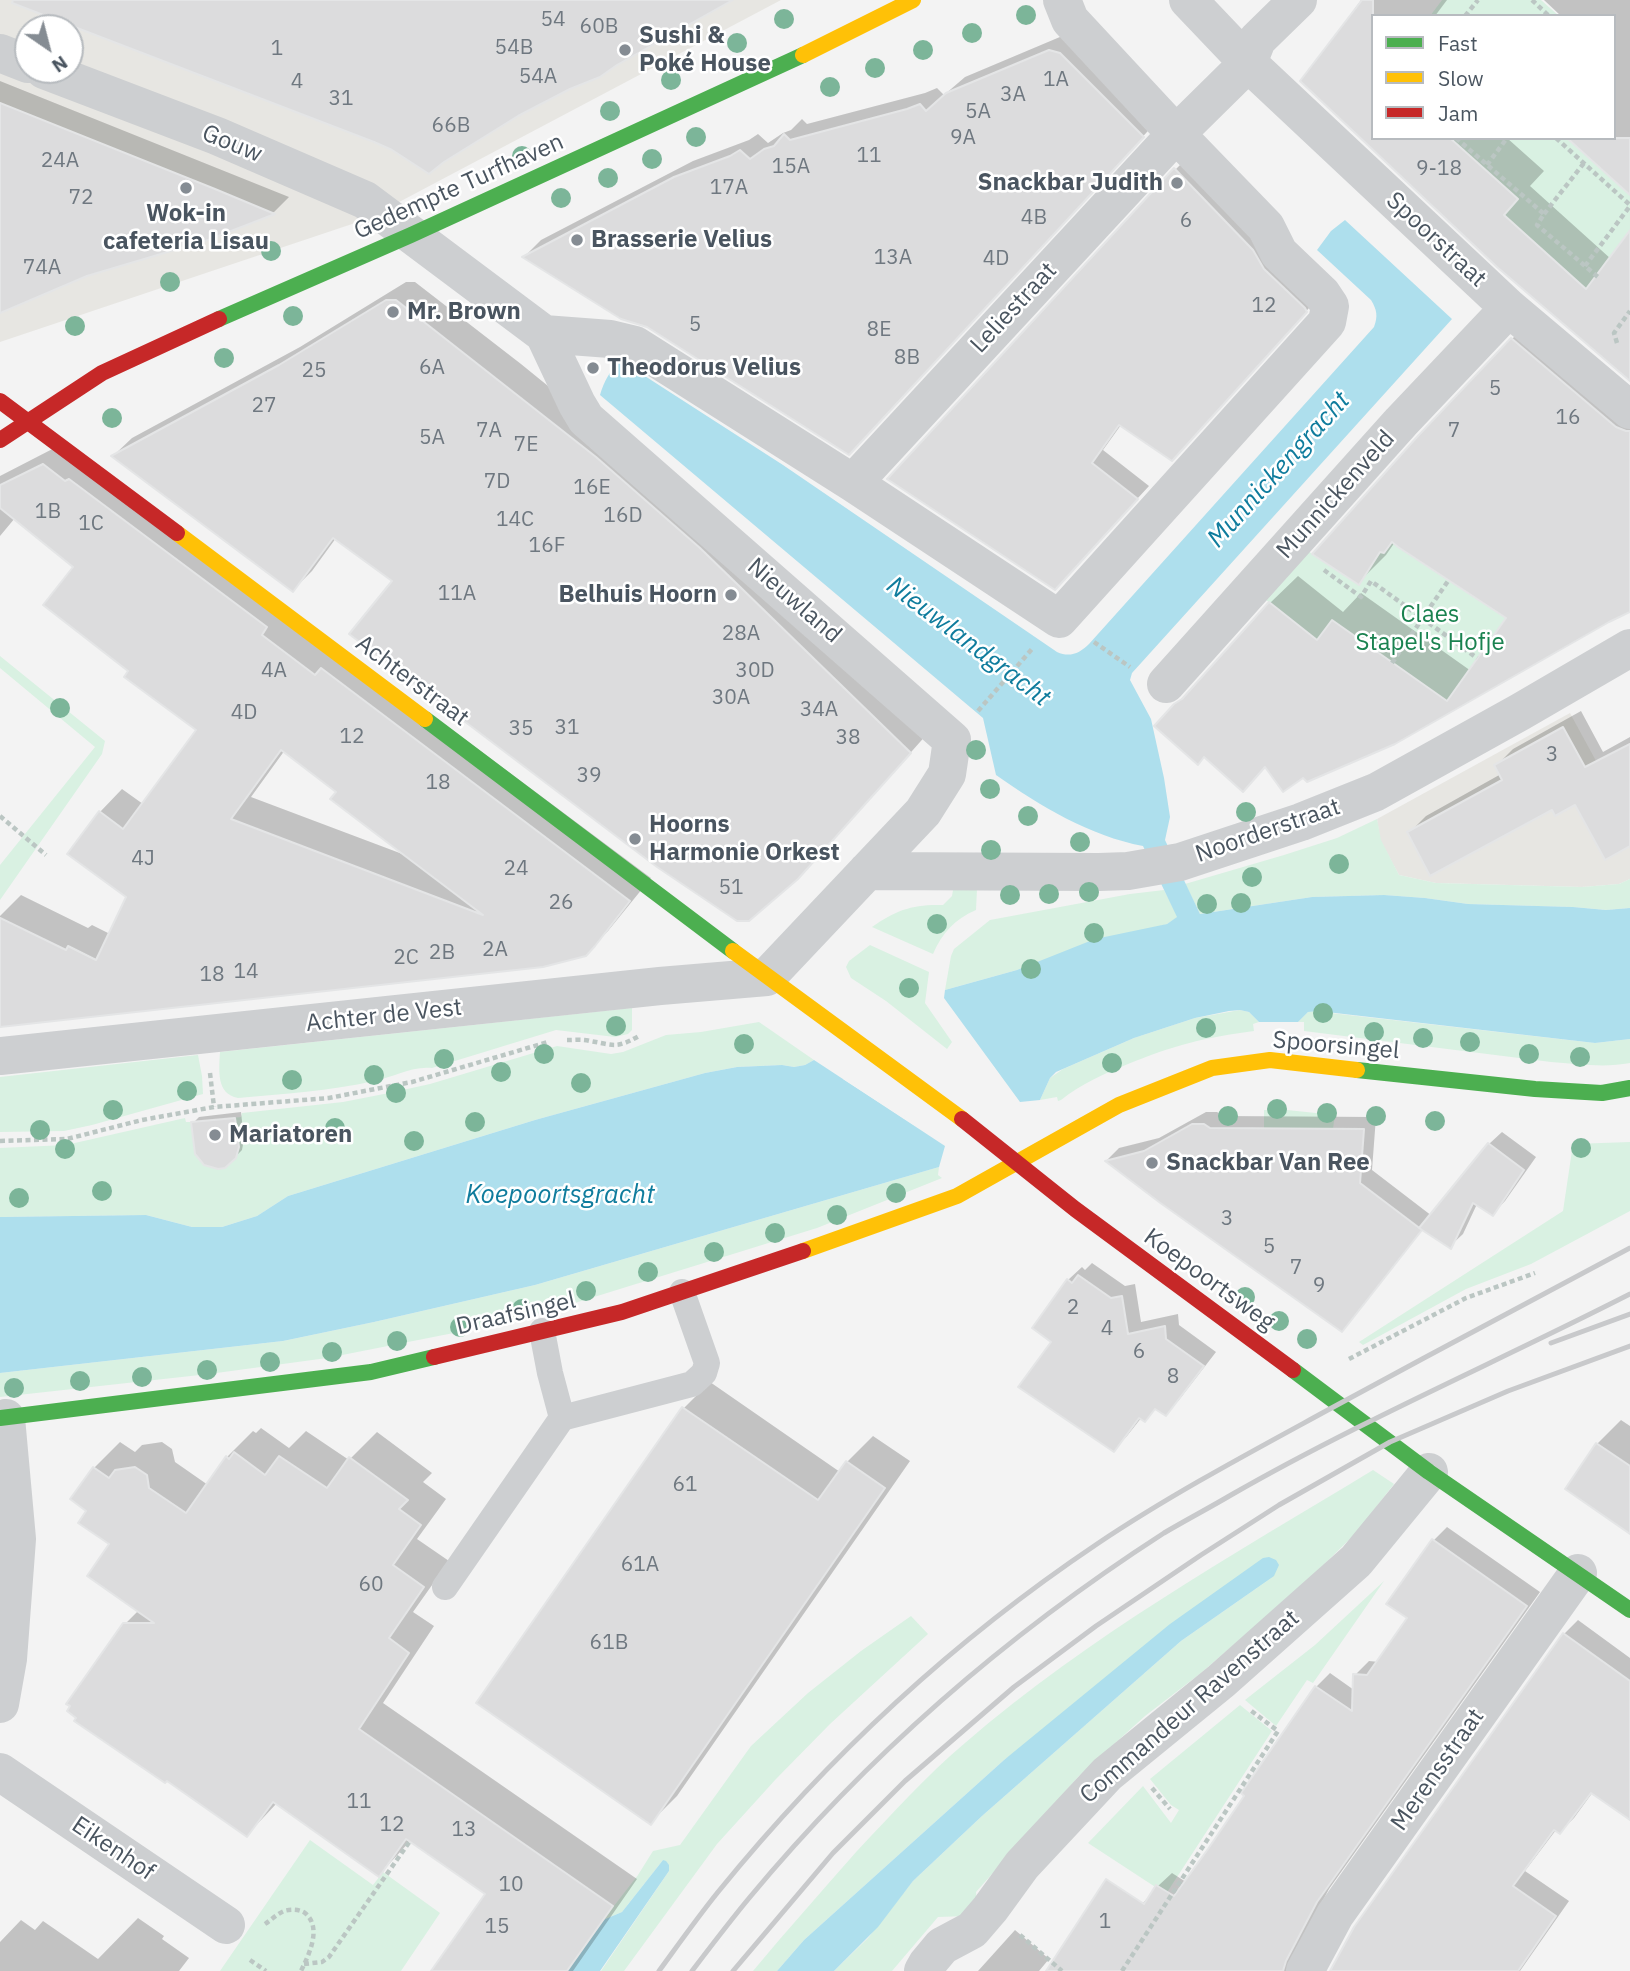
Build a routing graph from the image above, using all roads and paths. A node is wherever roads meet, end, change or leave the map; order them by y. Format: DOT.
graph roads {
  1 [pos="913,0"];
  2 [pos="1062,0"];
  3 [pos="1188,0"];
  4 [pos="1298,0"];
  5 [pos="1478,0"];
  6 [pos="1532,0"];
  7 [pos="1467,14"];
  8 [pos="1547,14"];
  9 [pos="1248,64"];
  10 [pos="81,84"];
  11 [pos="1176,134"];
  12 [pos="1459,140"];
  13 [pos="1506,140"];
  14 [pos="1558,140"];
  15 [pos="1584,163"];
  16 [pos="1487,165"];
  17 [pos="1630,205"];
  18 [pos="1544,214"];
  19 [pos="411,235"];
  20 [pos="1585,266"];
  21 [pos="1598,277"];
  22 [pos="1509,308"];
  23 [pos="1630,311"];
  24 [pos="544,334"];
  25 [pos="1619,350"];
  26 [pos="0,401"];
  27 [pos="1630,410"];
  28 [pos="28,422"];
  29 [pos="0,440"];
  30 [pos="853,483"];
  31 [pos="1292,543"];
  32 [pos="1448,580"];
  33 [pos="1422,619"];
  34 [pos="1091,640"];
  35 [pos="1034,648"];
  36 [pos="1630,648"];
  37 [pos="1478,658"];
  38 [pos="1392,663"];
  39 [pos="1151,677"];
  40 [pos="974,716"];
  41 [pos="0,816"];
  42 [pos="47,855"];
  43 [pos="867,871"];
  44 [pos="768,977"];
  45 [pos="639,1036"];
  46 [pos="553,1041"];
  47 [pos="565,1041"];
  48 [pos="0,1056"];
  49 [pos="1630,1088"];
  50 [pos="0,1141"];
  51 [pos="1018,1163"];
  52 [pos="1535,1273"];
  53 [pos="682,1292"];
  54 [pos="542,1331"];
  55 [pos="1308,1381"];
  56 [pos="3,1418"];
  57 [pos="562,1419"];
  58 [pos="1429,1472"];
  59 [pos="1578,1573"];
  60 [pos="445,1587"];
  61 [pos="1630,1611"];
  62 [pos="1221,1681"];
  63 [pos="0,1704"];
  64 [pos="0,1772"];
  65 [pos="410,1842"];
  66 [pos="990,1909"];
  67 [pos="226,1925"];
  68 [pos="264,1925"];
  69 [pos="304,1964"];
  70 [pos="300,1971"];
  71 [pos="923,1971"];
  72 [pos="1062,1971"];
  73 [pos="1122,1971"];
  74 [pos="1305,1971"];
  1 -- 19 [label="street, Gedempte Turfhaven"];
  2 -- 11 [label="street"];
  3 -- 9 [label="street, Spoorstraat"];
  4 -- 9 [label="street"];
  5 -- 7 [label="path"];
  6 -- 8 [label="path"];
  9 -- 11 [label="street"];
  9 -- 22 [label="street, Spoorstraat"];
  10 -- 19 [label="street, Gouw"];
  11 -- 30 [label="street, Leliestraat"];
  11 -- 30 [label="street"];
  12 -- 16 [label="path"];
  13 -- 16 [label="path"];
  14 -- 15 [label="path"];
  15 -- 17 [label="path"];
  15 -- 18 [label="path"];
  16 -- 18 [label="path"];
  17 -- 20 [label="path"];
  18 -- 20 [label="path"];
  19 -- 24 [label="street, Nieuwland"];
  19 -- 28 [label="street, Gedempte Turfhaven"];
  20 -- 21 [label="path"];
  22 -- 27 [label="street, Spoorstraat"];
  22 -- 31 [label="street, Munnickenveld"];
  23 -- 25 [label="path"];
  24 -- 30 [label="street"];
  24 -- 43 [label="street, Nieuwland"];
  26 -- 28 [label="street, Achterstraat"];
  28 -- 29 [label="street, Gedempte Turfhaven"];
  28 -- 44 [label="street, Achterstraat"];
  31 -- 33 [label="path"];
  31 -- 39 [label="street, Munnickenveld"];
  32 -- 33 [label="path"];
  33 -- 37 [label="path"];
  33 -- 38 [label="path"];
  34 -- 39 [label="path"];
  35 -- 40 [label="path"];
  36 -- 43 [label="street, Noorderstraat"];
  41 -- 42 [label="path"];
  43 -- 44 [label="street"];
  44 -- 48 [label="street, Achter de Vest"];
  44 -- 51 [label="street, Koepoortsweg"];
  45 -- 47 [label="path"];
  46 -- 50 [label="path"];
  49 -- 51 [label="street, Spoorsingel"];
  51 -- 53 [label="street, Draafsingel"];
  51 -- 55 [label="street, Koepoortsweg"];
  52 -- 55 [label="path"];
  53 -- 54 [label="street, Draafsingel"];
  53 -- 57 [label="lane"];
  54 -- 56 [label="street, Draafsingel"];
  54 -- 57 [label="lane"];
  55 -- 58 [label="street, Koepoortsweg"];
  56 -- 63 [label="street"];
  57 -- 60 [label="lane"];
  58 -- 59 [label="street, Koepoortsweg"];
  58 -- 62 [label="street, Commandeur Ravenstraat"];
  59 -- 61 [label="street, Koepoortsweg"];
  59 -- 74 [label="street, Merensstraat"];
  62 -- 66 [label="street, Commandeur Ravenstraat"];
  62 -- 73 [label="path"];
  64 -- 67 [label="street, Eikenhof"];
  65 -- 69 [label="path"];
  66 -- 71 [label="street, Commandeur Ravenstraat"];
  66 -- 72 [label="path"];
  68 -- 69 [label="path"];
  69 -- 70 [label="path"];
}
